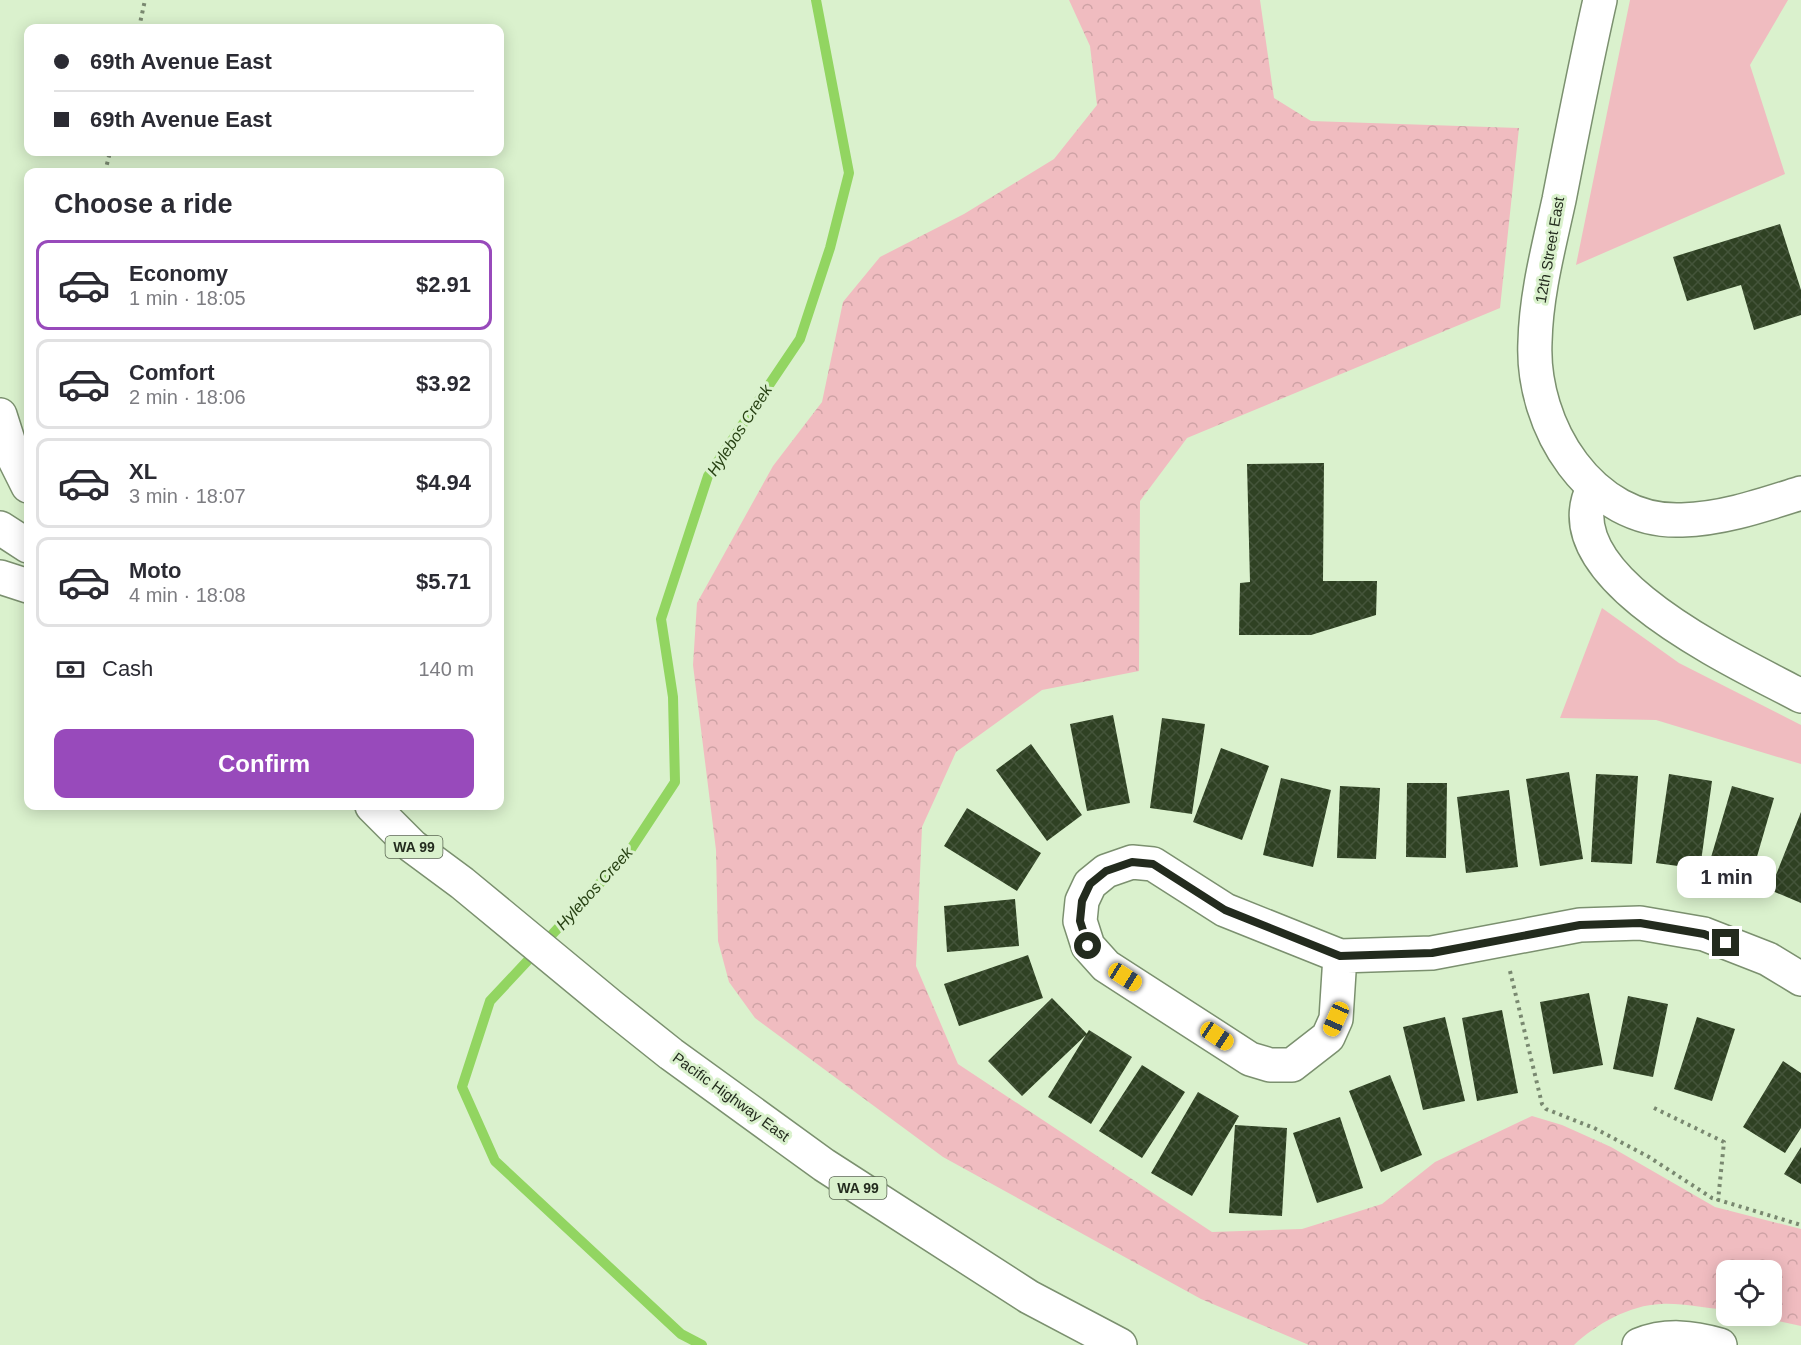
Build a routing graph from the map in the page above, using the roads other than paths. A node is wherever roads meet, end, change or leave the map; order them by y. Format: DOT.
graph roads {
  1 [pos="1600,0"];
  2 [pos="0,415"];
  3 [pos="24,478"];
  4 [pos="1801,493"];
  5 [pos="1603,496"];
  6 [pos="0,528"];
  7 [pos="24,543"];
  8 [pos="0,577"];
  9 [pos="24,585"];
  10 [pos="1801,696"];
  11 [pos="376,810"];
  12 [pos="1340,956"];
  13 [pos="1801,979"];
  14 [pos="1120,1345"];
  15 [pos="1639,1345"];
  16 [pos="1720,1345"];
  1 -- 5 [label="street, 12th Street East"];
  2 -- 3 [label="street"];
  4 -- 5 [label="street"];
  5 -- 10 [label="street"];
  6 -- 7 [label="street"];
  8 -- 9 [label="street"];
  11 -- 14 [label="street, Pacific Highway East / WA 99"];
  12 -- 12 [label="street"];
  12 -- 13 [label="street"];
  15 -- 16 [label="street"];
}
